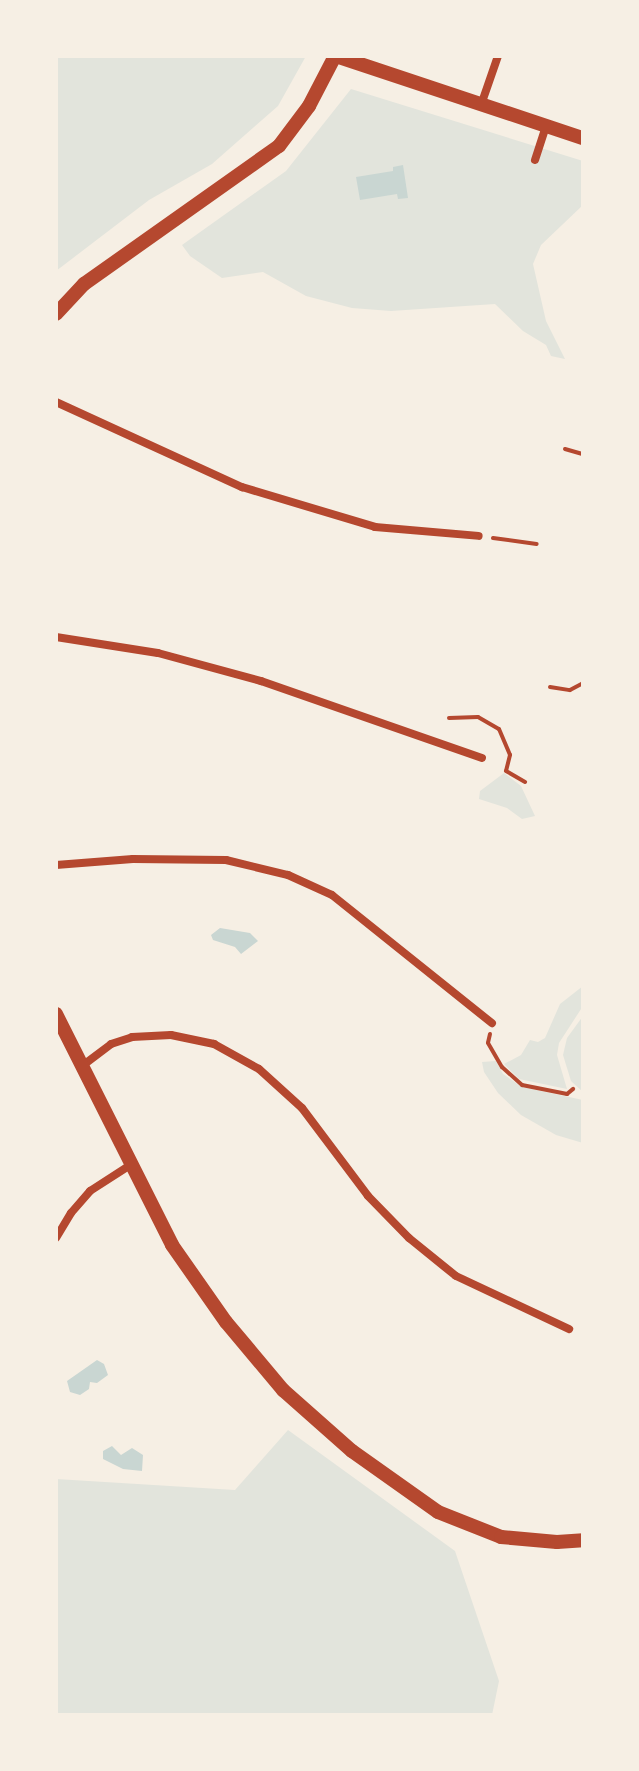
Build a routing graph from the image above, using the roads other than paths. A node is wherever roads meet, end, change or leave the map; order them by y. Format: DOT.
graph roads {
  1 [pos="336,56"];
  2 [pos="498,56"];
  3 [pos="481,105"];
  4 [pos="546,126"];
  5 [pos="583,138"];
  6 [pos="535,160"];
  7 [pos="56,314"];
  8 [pos="56,402"];
  9 [pos="479,536"];
  10 [pos="56,637"];
  11 [pos="482,758"];
  12 [pos="56,865"];
  13 [pos="56,1014"];
  14 [pos="492,1023"];
  15 [pos="82,1066"];
  16 [pos="133,1164"];
  17 [pos="56,1238"];
  18 [pos="569,1329"];
  19 [pos="583,1540"];
  1 -- 3 [label="street"];
  1 -- 7 [label="street"];
  2 -- 3 [label="street"];
  3 -- 4 [label="street"];
  4 -- 5 [label="street"];
  4 -- 6 [label="street"];
  8 -- 9 [label="street"];
  10 -- 11 [label="street"];
  12 -- 14 [label="street"];
  13 -- 15 [label="street"];
  15 -- 16 [label="street"];
  15 -- 18 [label="street"];
  16 -- 17 [label="street"];
  16 -- 19 [label="street"];
}
